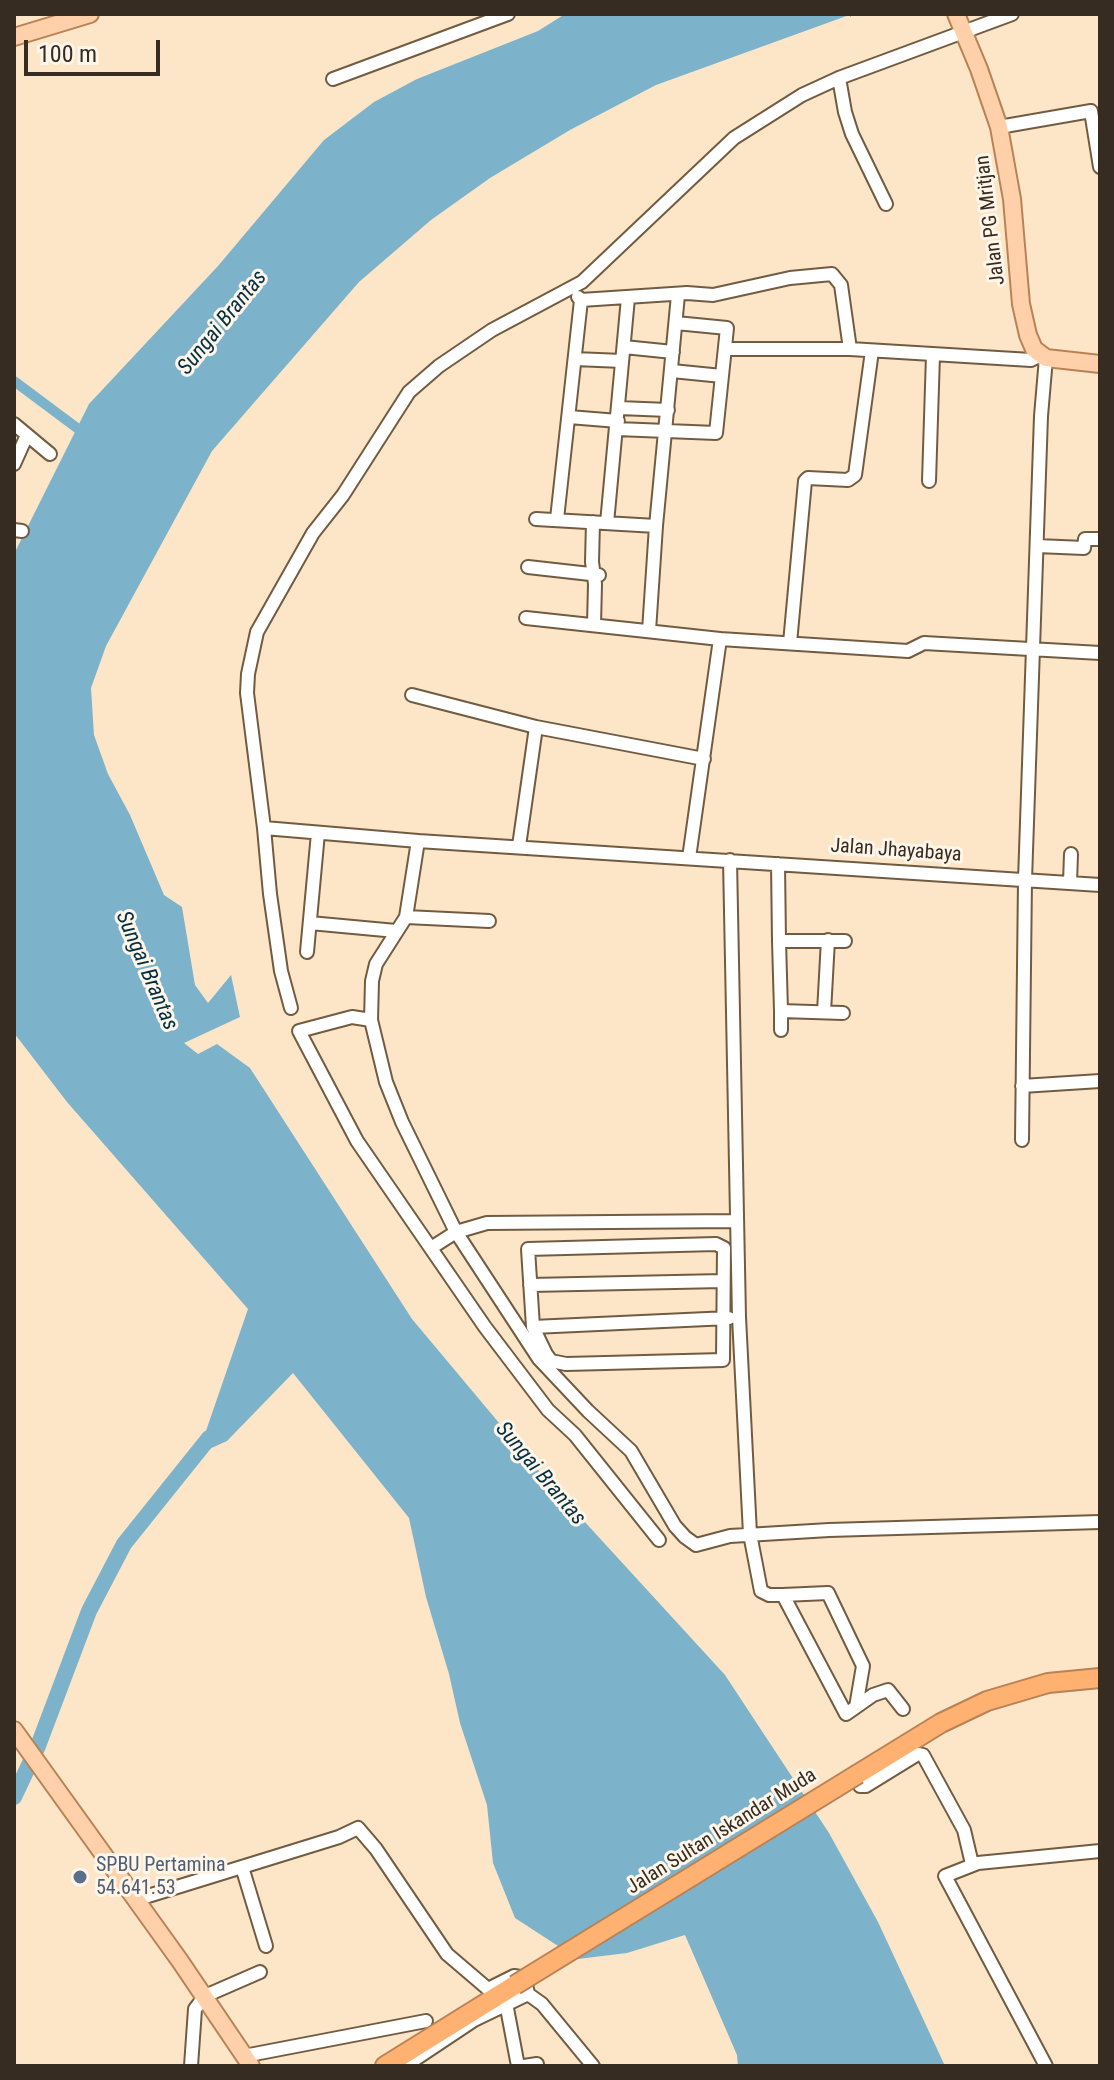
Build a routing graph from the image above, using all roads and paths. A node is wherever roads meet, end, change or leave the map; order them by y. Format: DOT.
graph roads {
  1 [pos="90,14"];
  2 [pos="508,14"];
  3 [pos="1012,14"];
  4 [pos="962,27"];
  5 [pos="14,37"];
  6 [pos="839,78"];
  7 [pos="333,79"];
  8 [pos="999,127"];
  9 [pos="1099,167"];
  10 [pos="886,204"];
  11 [pos="571,288"];
  12 [pos="678,295"];
  13 [pos="628,298"];
  14 [pos="581,300"];
  15 [pos="676,323"];
  16 [pos="726,349"];
  17 [pos="850,349"];
  18 [pos="872,351"];
  19 [pos="673,352"];
  20 [pos="623,354"];
  21 [pos="933,355"];
  22 [pos="1043,357"];
  23 [pos="575,359"];
  24 [pos="1100,364"];
  25 [pos="672,371"];
  26 [pos="722,376"];
  27 [pos="668,410"];
  28 [pos="569,417"];
  29 [pos="618,419"];
  30 [pos="14,424"];
  31 [pos="665,431"];
  32 [pos="27,435"];
  33 [pos="50,454"];
  34 [pos="14,464"];
  35 [pos="929,481"];
  36 [pos="536,519"];
  37 [pos="557,519"];
  38 [pos="601,522"];
  39 [pos="656,526"];
  40 [pos="1100,539"];
  41 [pos="1037,546"];
  42 [pos="528,567"];
  43 [pos="595,576"];
  44 [pos="526,617"];
  45 [pos="594,623"];
  46 [pos="649,631"];
  47 [pos="720,639"];
  48 [pos="790,643"];
  49 [pos="1034,649"];
  50 [pos="1100,653"];
  51 [pos="412,695"];
  52 [pos="536,727"];
  53 [pos="704,759"];
  54 [pos="264,828"];
  55 [pos="318,833"];
  56 [pos="418,841"];
  57 [pos="519,846"];
  58 [pos="1071,854"];
  59 [pos="689,858"];
  60 [pos="730,860"];
  61 [pos="778,864"];
  62 [pos="1025,880"];
  63 [pos="1070,883"];
  64 [pos="1100,885"];
  65 [pos="406,917"];
  66 [pos="489,921"];
  67 [pos="310,923"];
  68 [pos="396,931"];
  69 [pos="828,940"];
  70 [pos="779,941"];
  71 [pos="845,941"];
  72 [pos="307,952"];
  73 [pos="291,1008"];
  74 [pos="781,1011"];
  75 [pos="824,1012"];
  76 [pos="843,1013"];
  77 [pos="371,1020"];
  78 [pos="781,1030"];
  79 [pos="1100,1081"];
  80 [pos="1022,1086"];
  81 [pos="1022,1140"];
  82 [pos="737,1221"];
  83 [pos="456,1232"];
  84 [pos="431,1248"];
  85 [pos="723,1281"];
  86 [pos="530,1285"];
  87 [pos="739,1317"];
  88 [pos="723,1318"];
  89 [pos="533,1327"];
  90 [pos="1100,1522"];
  91 [pos="750,1534"];
  92 [pos="659,1540"];
  93 [pos="783,1595"];
  94 [pos="1100,1678"];
  95 [pos="856,1707"];
  96 [pos="903,1709"];
  97 [pos="19,1737"];
  98 [pos="859,1780"];
  99 [pos="1100,1851"];
  100 [pos="972,1864"];
  101 [pos="242,1867"];
  102 [pos="135,1900"];
  103 [pos="266,1946"];
  104 [pos="260,1972"];
  105 [pos="522,1990"];
  106 [pos="205,1996"];
  107 [pos="506,2003"];
  108 [pos="426,2021"];
  109 [pos="248,2061"];
  110 [pos="191,2066"];
  111 [pos="385,2066"];
  112 [pos="405,2066"];
  113 [pos="518,2066"];
  114 [pos="524,2066"];
  115 [pos="537,2066"];
  116 [pos="593,2066"];
  117 [pos="1046,2066"];
  1 -- 5 [label="main road"];
  2 -- 7 [label="street"];
  3 -- 4 [label="street"];
  4 -- 6 [label="street"];
  4 -- 8 [label="main road, Jalan PG Mritjan"];
  6 -- 10 [label="street"];
  6 -- 11 [label="street"];
  8 -- 9 [label="street"];
  8 -- 22 [label="main road, Jalan PG Mritjan"];
  11 -- 14 [label="street"];
  11 -- 54 [label="street"];
  12 -- 13 [label="street"];
  12 -- 15 [label="street"];
  12 -- 17 [label="street"];
  13 -- 14 [label="street"];
  13 -- 20 [label="street"];
  14 -- 23 [label="street"];
  15 -- 16 [label="street"];
  15 -- 19 [label="street"];
  16 -- 17 [label="street"];
  16 -- 26 [label="street"];
  17 -- 18 [label="street"];
  18 -- 21 [label="street"];
  18 -- 48 [label="street"];
  19 -- 20 [label="street"];
  19 -- 25 [label="street"];
  20 -- 23 [label="street"];
  20 -- 29 [label="street"];
  21 -- 22 [label="street"];
  21 -- 35 [label="street"];
  22 -- 24 [label="main road"];
  22 -- 41 [label="street"];
  23 -- 28 [label="street"];
  25 -- 26 [label="street"];
  25 -- 27 [label="street"];
  26 -- 31 [label="street"];
  27 -- 29 [label="street"];
  27 -- 31 [label="street"];
  28 -- 29 [label="street"];
  28 -- 37 [label="street"];
  29 -- 31 [label="street"];
  29 -- 38 [label="street"];
  30 -- 32 [label="street"];
  31 -- 39 [label="street"];
  32 -- 33 [label="street"];
  32 -- 34 [label="street"];
  36 -- 37 [label="street"];
  37 -- 38 [label="street"];
  38 -- 39 [label="street"];
  38 -- 43 [label="street"];
  39 -- 46 [label="street"];
  40 -- 41 [label="street"];
  41 -- 49 [label="street"];
  42 -- 43 [label="street"];
  43 -- 45 [label="street"];
  44 -- 45 [label="street"];
  45 -- 46 [label="street"];
  46 -- 47 [label="street"];
  47 -- 48 [label="street"];
  47 -- 53 [label="street"];
  48 -- 49 [label="street"];
  49 -- 50 [label="street"];
  49 -- 62 [label="street"];
  51 -- 52 [label="street"];
  52 -- 53 [label="street"];
  52 -- 57 [label="street"];
  53 -- 59 [label="street"];
  54 -- 55 [label="street, Jalan Jhayabaya"];
  54 -- 73 [label="street"];
  55 -- 56 [label="street, Jalan Jhayabaya"];
  55 -- 67 [label="street"];
  56 -- 57 [label="street, Jalan Jhayabaya"];
  56 -- 65 [label="street"];
  57 -- 59 [label="street, Jalan Jhayabaya"];
  58 -- 63 [label="street"];
  59 -- 60 [label="street, Jalan Jhayabaya"];
  60 -- 61 [label="street, Jalan Jhayabaya"];
  60 -- 82 [label="street"];
  61 -- 62 [label="street, Jalan Jhayabaya"];
  61 -- 70 [label="street"];
  62 -- 63 [label="street, Jalan Jhayabaya"];
  62 -- 80 [label="street"];
  63 -- 64 [label="street, Jalan Jhayabaya"];
  65 -- 66 [label="street"];
  65 -- 68 [label="street"];
  67 -- 68 [label="street"];
  67 -- 72 [label="street"];
  68 -- 77 [label="street"];
  69 -- 70 [label="street"];
  69 -- 71 [label="street"];
  69 -- 75 [label="street"];
  70 -- 74 [label="street"];
  74 -- 75 [label="street"];
  74 -- 78 [label="street"];
  75 -- 76 [label="street"];
  77 -- 83 [label="street"];
  77 -- 84 [label="street"];
  79 -- 80 [label="street"];
  80 -- 81 [label="street"];
  82 -- 83 [label="street"];
  82 -- 87 [label="street"];
  83 -- 84 [label="street"];
  83 -- 91 [label="street"];
  84 -- 92 [label="street"];
  85 -- 86 [label="street"];
  85 -- 86 [label="street"];
  85 -- 88 [label="street"];
  86 -- 89 [label="street"];
  87 -- 88 [label="street"];
  87 -- 91 [label="street"];
  88 -- 89 [label="street"];
  88 -- 89 [label="street"];
  90 -- 91 [label="street"];
  91 -- 93 [label="street"];
  93 -- 95 [label="street"];
  93 -- 95 [label="street"];
  94 -- 98 [label="highway, Jalan Sultan Iskandar Muda"];
  95 -- 96 [label="street"];
  97 -- 102 [label="main road"];
  98 -- 100 [label="street"];
  98 -- 105 [label="highway, Jalan Sultan Iskandar Muda, bridge"];
  99 -- 100 [label="street"];
  100 -- 117 [label="street"];
  101 -- 102 [label="street"];
  101 -- 103 [label="street"];
  101 -- 105 [label="street"];
  102 -- 106 [label="main road"];
  104 -- 106 [label="street"];
  105 -- 107 [label="street"];
  105 -- 111 [label="highway, Jalan Sultan Iskandar Muda"];
  105 -- 116 [label="street"];
  106 -- 109 [label="main road"];
  106 -- 110 [label="street"];
  107 -- 112 [label="street"];
  107 -- 113 [label="street"];
  108 -- 109 [label="street"];
  114 -- 115 [label="street"];
}
